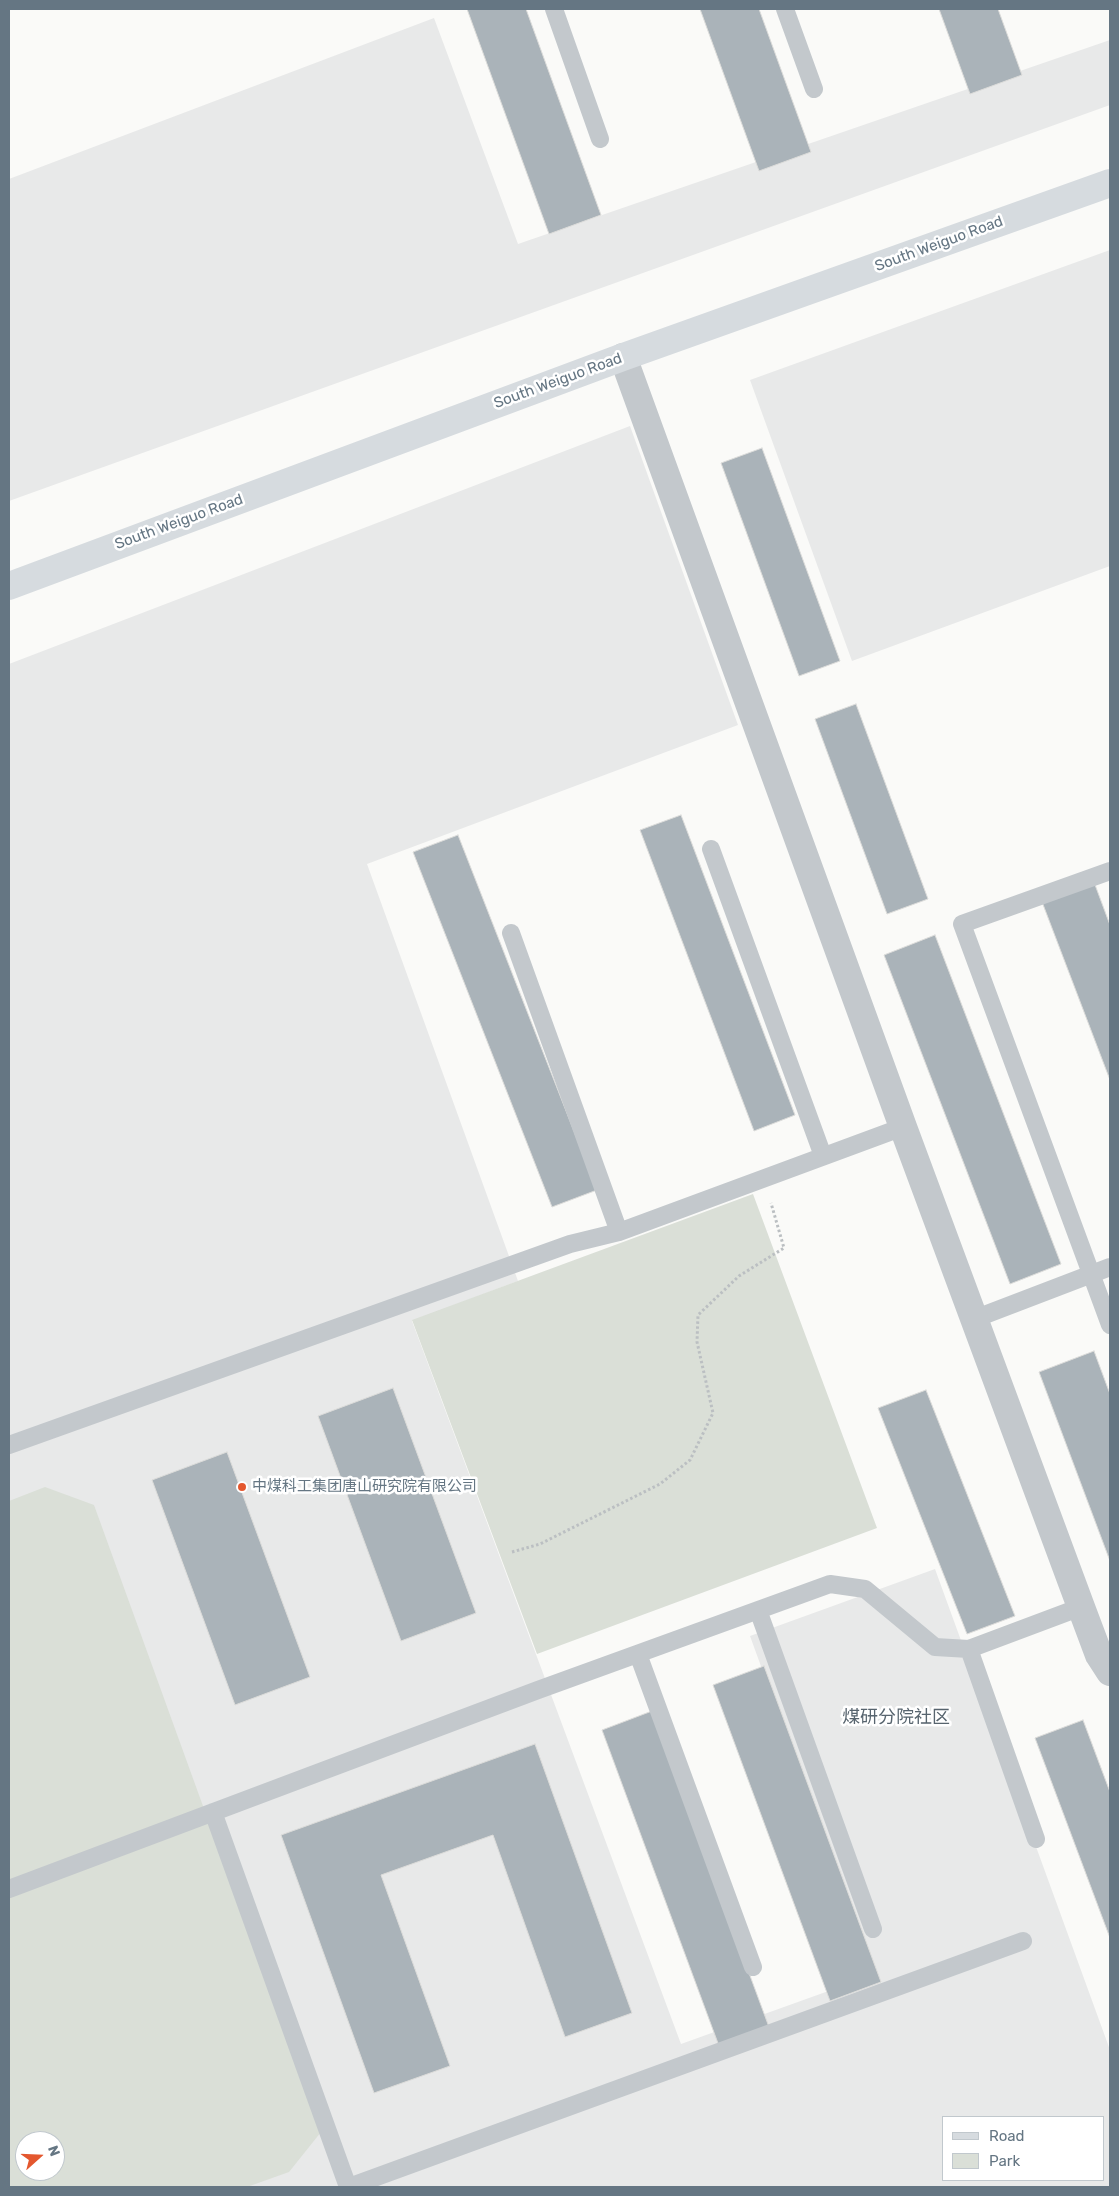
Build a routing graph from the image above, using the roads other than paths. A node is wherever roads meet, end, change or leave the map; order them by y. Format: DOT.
graph roads {
  1 [pos="554,9"];
  2 [pos="785,9"];
  3 [pos="814,89"];
  4 [pos="600,139"];
  5 [pos="1110,183"];
  6 [pos="623,357"];
  7 [pos="9,586"];
  8 [pos="712,849"];
  9 [pos="1110,871"];
  10 [pos="511,933"];
  11 [pos="903,1127"];
  12 [pos="823,1156"];
  13 [pos="618,1232"];
  14 [pos="1110,1267"];
  15 [pos="1091,1274"];
  16 [pos="974,1318"];
  17 [pos="1110,1325"];
  18 [pos="9,1445"];
  19 [pos="1081,1607"];
  20 [pos="758,1610"];
  21 [pos="969,1649"];
  22 [pos="638,1654"];
  23 [pos="1110,1672"];
  24 [pos="213,1812"];
  25 [pos="1036,1839"];
  26 [pos="9,1889"];
  27 [pos="873,1929"];
  28 [pos="1023,1941"];
  29 [pos="753,1967"];
  30 [pos="348,2187"];
  1 -- 4 [label="lane"];
  2 -- 3 [label="lane"];
  5 -- 6 [label="main road, South Weiguo Road"];
  6 -- 7 [label="main road, South Weiguo Road"];
  6 -- 11 [label="street"];
  8 -- 12 [label="lane"];
  9 -- 15 [label="lane"];
  10 -- 13 [label="lane"];
  11 -- 12 [label="lane"];
  11 -- 16 [label="street"];
  12 -- 13 [label="lane"];
  13 -- 18 [label="lane"];
  14 -- 15 [label="lane"];
  15 -- 16 [label="lane"];
  15 -- 17 [label="lane"];
  16 -- 19 [label="street"];
  19 -- 21 [label="lane"];
  19 -- 23 [label="street"];
  20 -- 21 [label="lane"];
  20 -- 22 [label="lane"];
  20 -- 27 [label="lane"];
  21 -- 25 [label="lane"];
  22 -- 24 [label="lane"];
  22 -- 29 [label="lane"];
  24 -- 26 [label="lane"];
  24 -- 30 [label="lane"];
  28 -- 30 [label="lane"];
}
